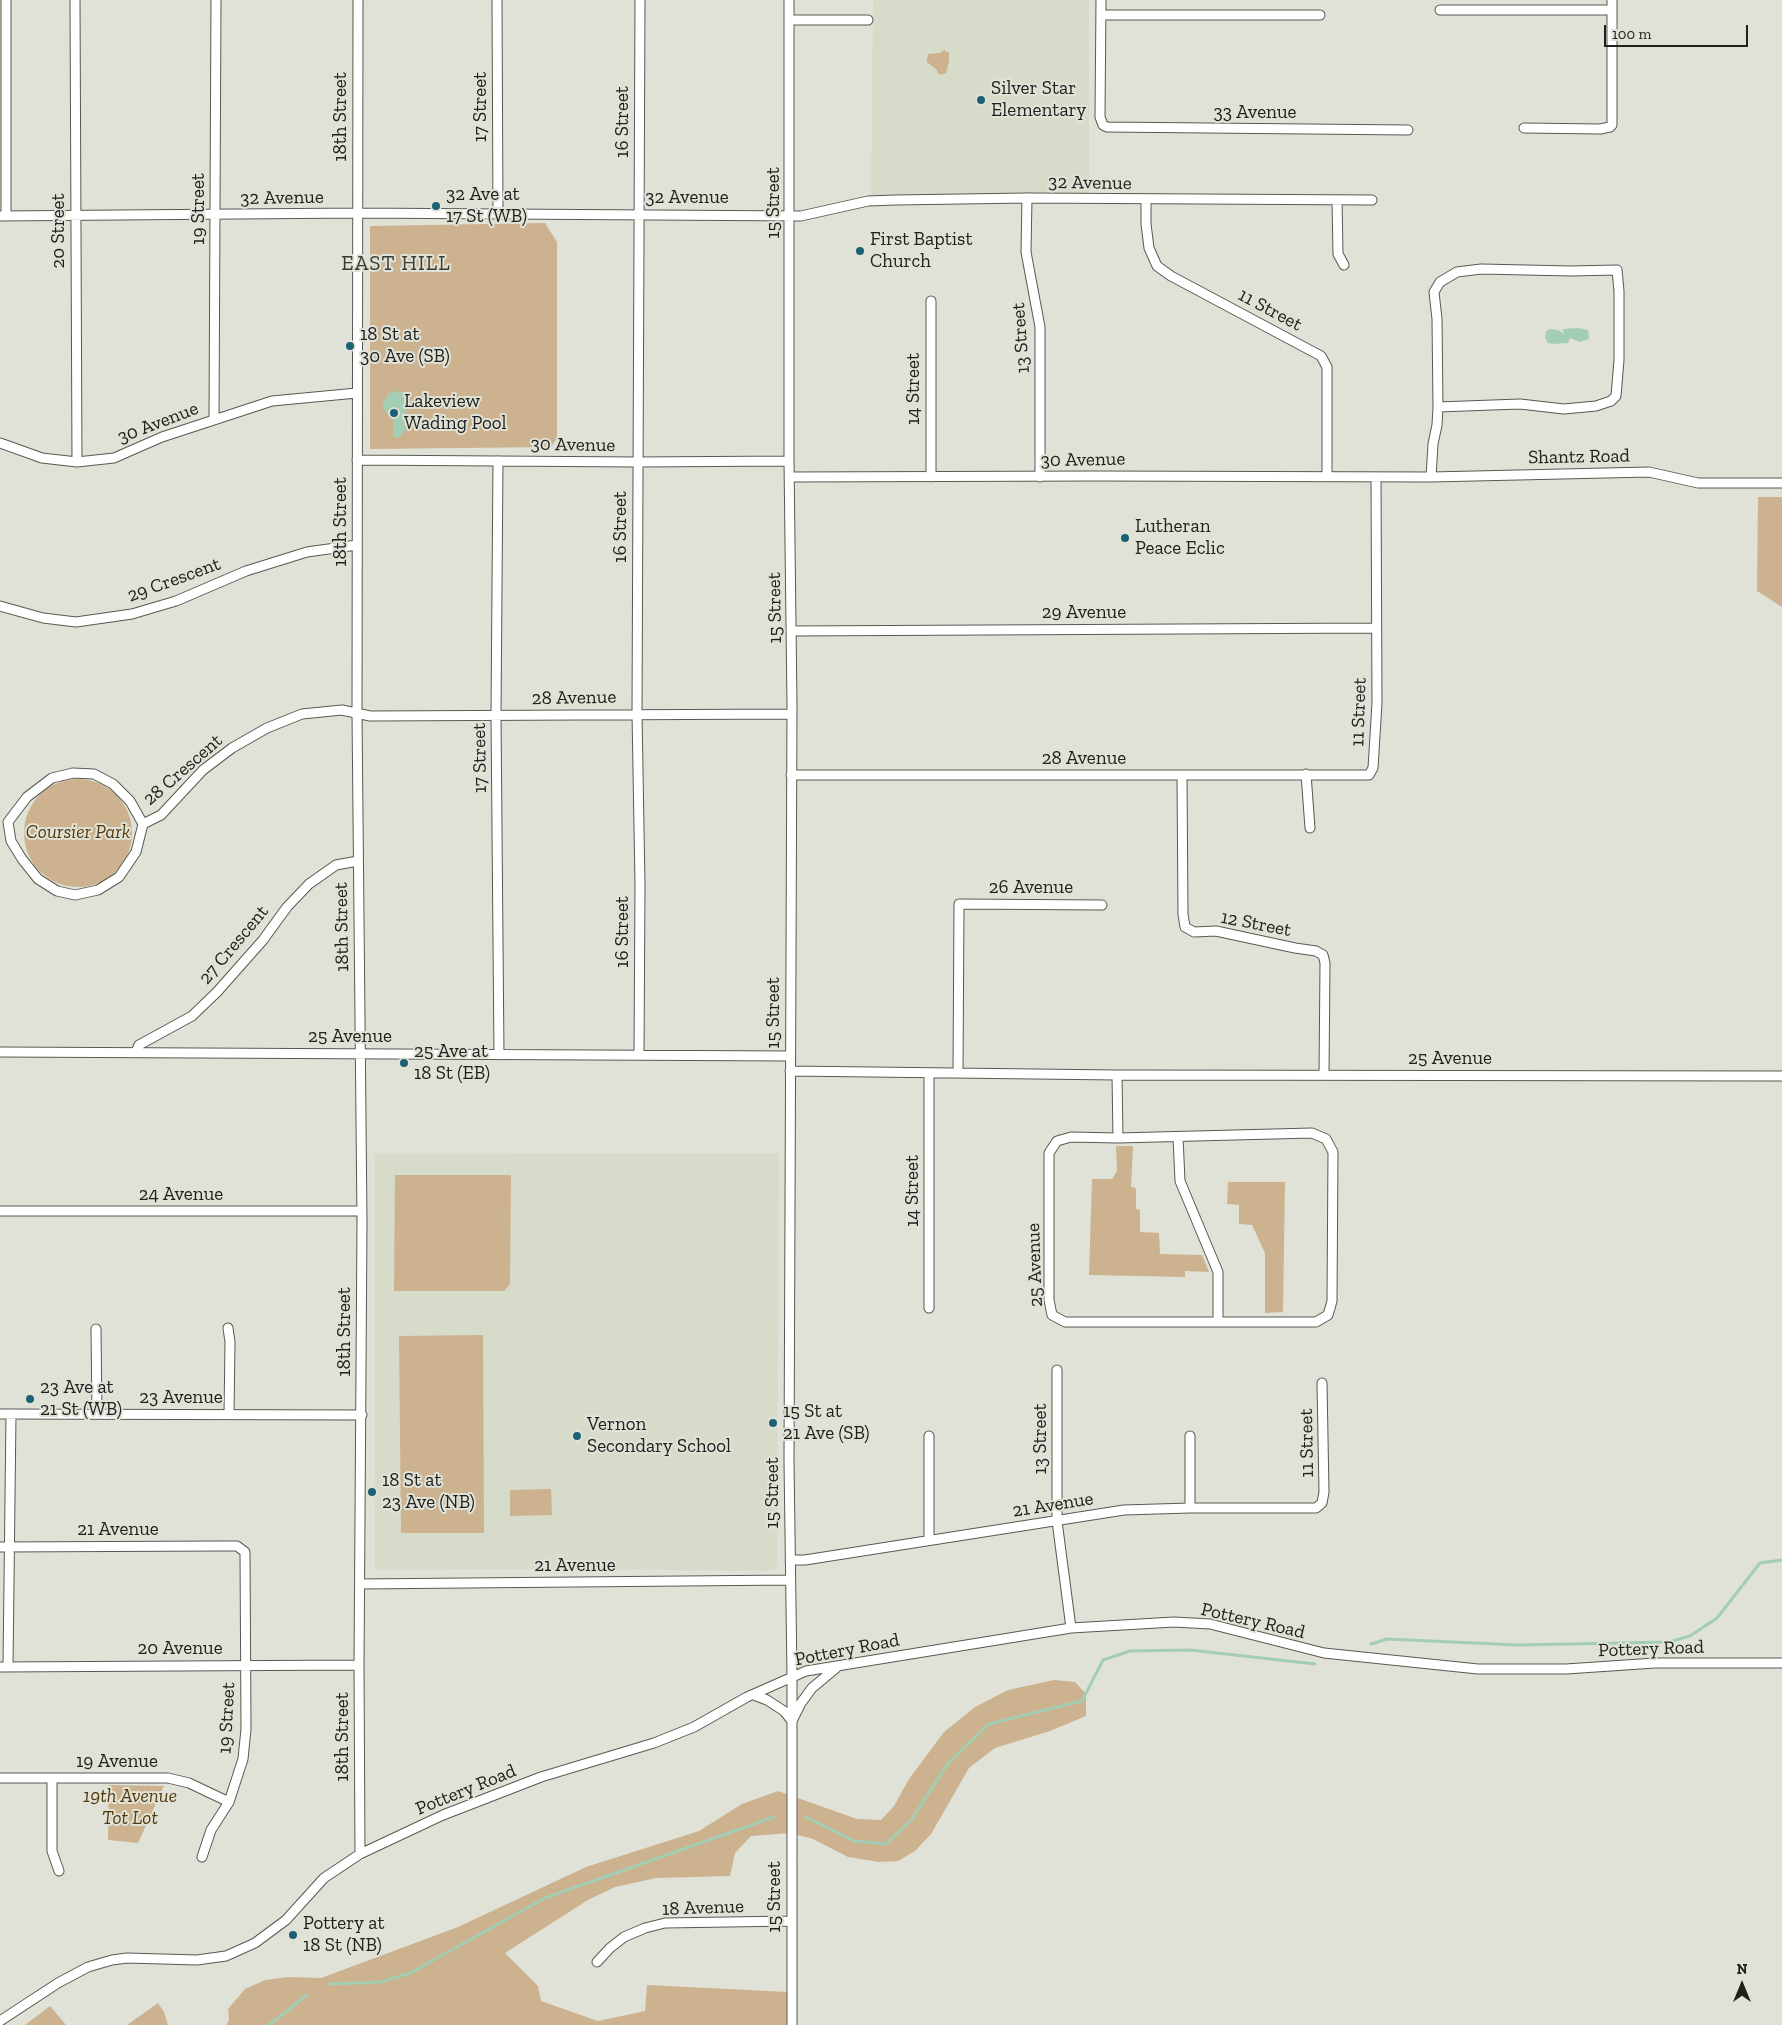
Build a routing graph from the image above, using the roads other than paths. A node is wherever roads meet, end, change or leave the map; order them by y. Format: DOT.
graph roads {
  1 [pos="6,0"];
  2 [pos="75,0"];
  3 [pos="216,0"];
  4 [pos="358,0"];
  5 [pos="497,0"];
  6 [pos="640,0"];
  7 [pos="789,0"];
  8 [pos="1101,0"];
  9 [pos="1612,0"];
  10 [pos="1440,10"];
  11 [pos="1612,10"];
  12 [pos="1101,15"];
  13 [pos="1320,15"];
  14 [pos="789,20"];
  15 [pos="868,20"];
  16 [pos="1524,128"];
  17 [pos="1408,130"];
  18 [pos="1027,198"];
  19 [pos="1146,200"];
  20 [pos="1337,200"];
  21 [pos="1372,200"];
  22 [pos="358,213"];
  23 [pos="498,214"];
  24 [pos="638,214"];
  25 [pos="75,215"];
  26 [pos="216,215"];
  27 [pos="790,215"];
  28 [pos="3,216"];
  29 [pos="1344,265"];
  30 [pos="931,301"];
  31 [pos="357,393"];
  32 [pos="1438,407"];
  33 [pos="214,419"];
  34 [pos="0,443"];
  35 [pos="357,460"];
  36 [pos="498,461"];
  37 [pos="789,461"];
  38 [pos="77,462"];
  39 [pos="638,462"];
  40 [pos="1327,476"];
  41 [pos="790,477"];
  42 [pos="930,477"];
  43 [pos="1040,477"];
  44 [pos="1431,477"];
  45 [pos="1376,478"];
  46 [pos="1782,483"];
  47 [pos="357,545"];
  48 [pos="0,606"];
  49 [pos="1376,628"];
  50 [pos="792,631"];
  51 [pos="637,713"];
  52 [pos="357,714"];
  53 [pos="792,714"];
  54 [pos="496,715"];
  55 [pos="1373,768"];
  56 [pos="1306,774"];
  57 [pos="791,775"];
  58 [pos="1182,775"];
  59 [pos="4,820"];
  60 [pos="143,824"];
  61 [pos="1310,828"];
  62 [pos="358,861"];
  63 [pos="1102,905"];
  64 [pos="0,1052"];
  65 [pos="136,1052"];
  66 [pos="360,1054"];
  67 [pos="639,1054"];
  68 [pos="499,1055"];
  69 [pos="790,1056"];
  70 [pos="790,1071"];
  71 [pos="929,1073"];
  72 [pos="958,1073"];
  73 [pos="1117,1075"];
  74 [pos="1324,1075"];
  75 [pos="1782,1076"];
  76 [pos="1178,1137"];
  77 [pos="1118,1138"];
  78 [pos="0,1211"];
  79 [pos="362,1211"];
  80 [pos="929,1308"];
  81 [pos="1218,1322"];
  82 [pos="228,1328"];
  83 [pos="96,1329"];
  84 [pos="1057,1370"];
  85 [pos="1322,1382"];
  86 [pos="0,1414"];
  87 [pos="11,1414"];
  88 [pos="96,1414"];
  89 [pos="229,1414"];
  90 [pos="362,1415"];
  91 [pos="929,1436"];
  92 [pos="1190,1436"];
  93 [pos="1322,1503"];
  94 [pos="1190,1508"];
  95 [pos="1057,1520"];
  96 [pos="929,1540"];
  97 [pos="237,1546"];
  98 [pos="5,1547"];
  99 [pos="790,1560"];
  100 [pos="790,1580"];
  101 [pos="360,1584"];
  102 [pos="1071,1628"];
  103 [pos="1782,1663"];
  104 [pos="359,1665"];
  105 [pos="4,1666"];
  106 [pos="246,1666"];
  107 [pos="838,1666"];
  108 [pos="792,1676"];
  109 [pos="754,1695"];
  110 [pos="792,1721"];
  111 [pos="0,1778"];
  112 [pos="52,1778"];
  113 [pos="230,1802"];
  114 [pos="360,1854"];
  115 [pos="202,1857"];
  116 [pos="59,1871"];
  117 [pos="791,1921"];
  118 [pos="597,1962"];
  119 [pos="0,2021"];
  120 [pos="792,2025"];
  1 -- 28 [label="street"];
  2 -- 25 [label="street, 20 Street"];
  3 -- 26 [label="street, 19 Street"];
  4 -- 22 [label="street, 18th Street"];
  5 -- 23 [label="street, 17 Street"];
  6 -- 24 [label="street, 16 Street"];
  7 -- 14 [label="street, 15 Street"];
  8 -- 12 [label="street"];
  9 -- 11 [label="street"];
  10 -- 11 [label="street"];
  11 -- 16 [label="street"];
  12 -- 13 [label="street"];
  12 -- 17 [label="street, 33 Avenue"];
  14 -- 15 [label="street"];
  14 -- 27 [label="street, 15 Street"];
  18 -- 19 [label="street, 32 Avenue"];
  18 -- 27 [label="street, 32 Avenue"];
  18 -- 43 [label="street, 13 Street"];
  19 -- 20 [label="street, 32 Avenue"];
  19 -- 40 [label="street, 11 Street"];
  20 -- 21 [label="street, 32 Avenue"];
  20 -- 29 [label="street"];
  22 -- 23 [label="street, 32 Avenue"];
  22 -- 26 [label="street, 32 Avenue"];
  22 -- 31 [label="street, 18th Street"];
  23 -- 24 [label="street, 32 Avenue"];
  24 -- 27 [label="street, 32 Avenue"];
  24 -- 39 [label="street, 16 Street"];
  25 -- 26 [label="street, 32 Avenue"];
  25 -- 28 [label="street, 32 Avenue"];
  25 -- 38 [label="street, 20 Street"];
  26 -- 33 [label="street, 19 Street"];
  27 -- 37 [label="street, 15 Street"];
  30 -- 42 [label="street, 14 Street"];
  31 -- 33 [label="street, 30 Avenue"];
  31 -- 35 [label="street, 18th Street"];
  32 -- 32 [label="street"];
  32 -- 44 [label="street"];
  33 -- 38 [label="street, 30 Avenue"];
  34 -- 38 [label="street, 30 Avenue"];
  35 -- 36 [label="street, 30 Avenue"];
  35 -- 47 [label="street, 18th Street"];
  36 -- 39 [label="street, 30 Avenue"];
  36 -- 54 [label="street, 17 Street"];
  37 -- 39 [label="street, 30 Avenue"];
  37 -- 41 [label="street, 15 Street"];
  39 -- 51 [label="street, 16 Street"];
  40 -- 43 [label="street, 30 Avenue"];
  40 -- 45 [label="street, 30 Avenue"];
  41 -- 42 [label="street, 30 Avenue"];
  41 -- 50 [label="street, 15 Street"];
  42 -- 43 [label="street, 30 Avenue"];
  44 -- 45 [label="street, Shantz Road"];
  44 -- 46 [label="street, Shantz Road"];
  45 -- 49 [label="street, 11 Street"];
  47 -- 48 [label="street, 29 Crescent"];
  47 -- 52 [label="street, 18th Street"];
  49 -- 50 [label="street, 29 Avenue"];
  49 -- 55 [label="street, 11 Street"];
  50 -- 53 [label="street, 15 Street"];
  51 -- 53 [label="street, 28 Avenue"];
  51 -- 54 [label="street, 28 Avenue"];
  51 -- 67 [label="street, 16 Street"];
  52 -- 54 [label="street, 28 Avenue"];
  52 -- 60 [label="street, 28 Crescent"];
  52 -- 62 [label="street, 18th Street"];
  53 -- 57 [label="street, 15 Street"];
  54 -- 68 [label="street, 17 Street"];
  55 -- 56 [label="street, 28 Avenue"];
  56 -- 58 [label="street, 28 Avenue"];
  56 -- 61 [label="street"];
  57 -- 58 [label="street, 28 Avenue"];
  57 -- 69 [label="street, 15 Street"];
  58 -- 74 [label="street, 12 Street"];
  59 -- 60 [label="street, 28 Crescent"];
  59 -- 60 [label="street, 28 Crescent"];
  62 -- 65 [label="street, 27 Crescent"];
  62 -- 66 [label="street, 18th Street"];
  63 -- 72 [label="street, 26 Avenue"];
  64 -- 65 [label="street, 25 Avenue"];
  65 -- 66 [label="street, 25 Avenue"];
  66 -- 68 [label="street, 25 Avenue"];
  66 -- 79 [label="street, 18th Street"];
  67 -- 68 [label="street, 25 Avenue"];
  67 -- 69 [label="street, 25 Avenue"];
  69 -- 70 [label="street, 15 Street"];
  70 -- 71 [label="street, 25 Avenue"];
  70 -- 99 [label="street, 15 Street"];
  71 -- 72 [label="street, 25 Avenue"];
  71 -- 80 [label="street, 14 Street"];
  72 -- 73 [label="street, 25 Avenue"];
  73 -- 74 [label="street, 25 Avenue"];
  73 -- 77 [label="street"];
  74 -- 75 [label="street, 25 Avenue"];
  76 -- 77 [label="street, 25 Avenue"];
  76 -- 81 [label="street"];
  76 -- 81 [label="street, 25 Avenue"];
  77 -- 81 [label="street, 25 Avenue"];
  78 -- 79 [label="street, 24 Avenue"];
  79 -- 90 [label="street, 18th Street"];
  82 -- 89 [label="street"];
  83 -- 88 [label="street"];
  84 -- 95 [label="street, 13 Street"];
  85 -- 93 [label="street, 11 Street"];
  86 -- 87 [label="street, 23 Avenue"];
  87 -- 88 [label="street, 23 Avenue"];
  87 -- 98 [label="street"];
  88 -- 89 [label="street, 23 Avenue"];
  89 -- 90 [label="street, 23 Avenue"];
  90 -- 101 [label="street, 18th Street"];
  91 -- 96 [label="street"];
  92 -- 94 [label="street"];
  93 -- 94 [label="street, 21 Avenue"];
  94 -- 95 [label="street, 21 Avenue"];
  95 -- 96 [label="street, 21 Avenue"];
  95 -- 102 [label="street, 13 Street"];
  96 -- 99 [label="street, 21 Avenue"];
  97 -- 98 [label="street, 21 Avenue"];
  97 -- 106 [label="street, 19 Street"];
  98 -- 105 [label="street"];
  99 -- 100 [label="street, 15 Street"];
  100 -- 101 [label="street, 21 Avenue"];
  100 -- 108 [label="street, 15 Street"];
  101 -- 104 [label="street, 18th Street"];
  102 -- 103 [label="street, Pottery Road"];
  102 -- 107 [label="street, Pottery Road"];
  104 -- 106 [label="street, 20 Avenue"];
  104 -- 114 [label="street, 18th Street"];
  105 -- 106 [label="street, 20 Avenue"];
  106 -- 113 [label="street, 19 Street"];
  107 -- 108 [label="street, Pottery Road"];
  107 -- 110 [label="street"];
  108 -- 109 [label="street, Pottery Road"];
  108 -- 110 [label="street, 15 Street"];
  109 -- 110 [label="street"];
  109 -- 114 [label="street, Pottery Road"];
  110 -- 117 [label="street, 15 Street"];
  111 -- 112 [label="street, 19 Avenue"];
  112 -- 113 [label="street, 19 Avenue"];
  112 -- 116 [label="street"];
  113 -- 115 [label="street, 19 Street"];
  114 -- 119 [label="street, Pottery Road"];
  117 -- 118 [label="street, 18 Avenue"];
  117 -- 120 [label="street, 15 Street"];
}
